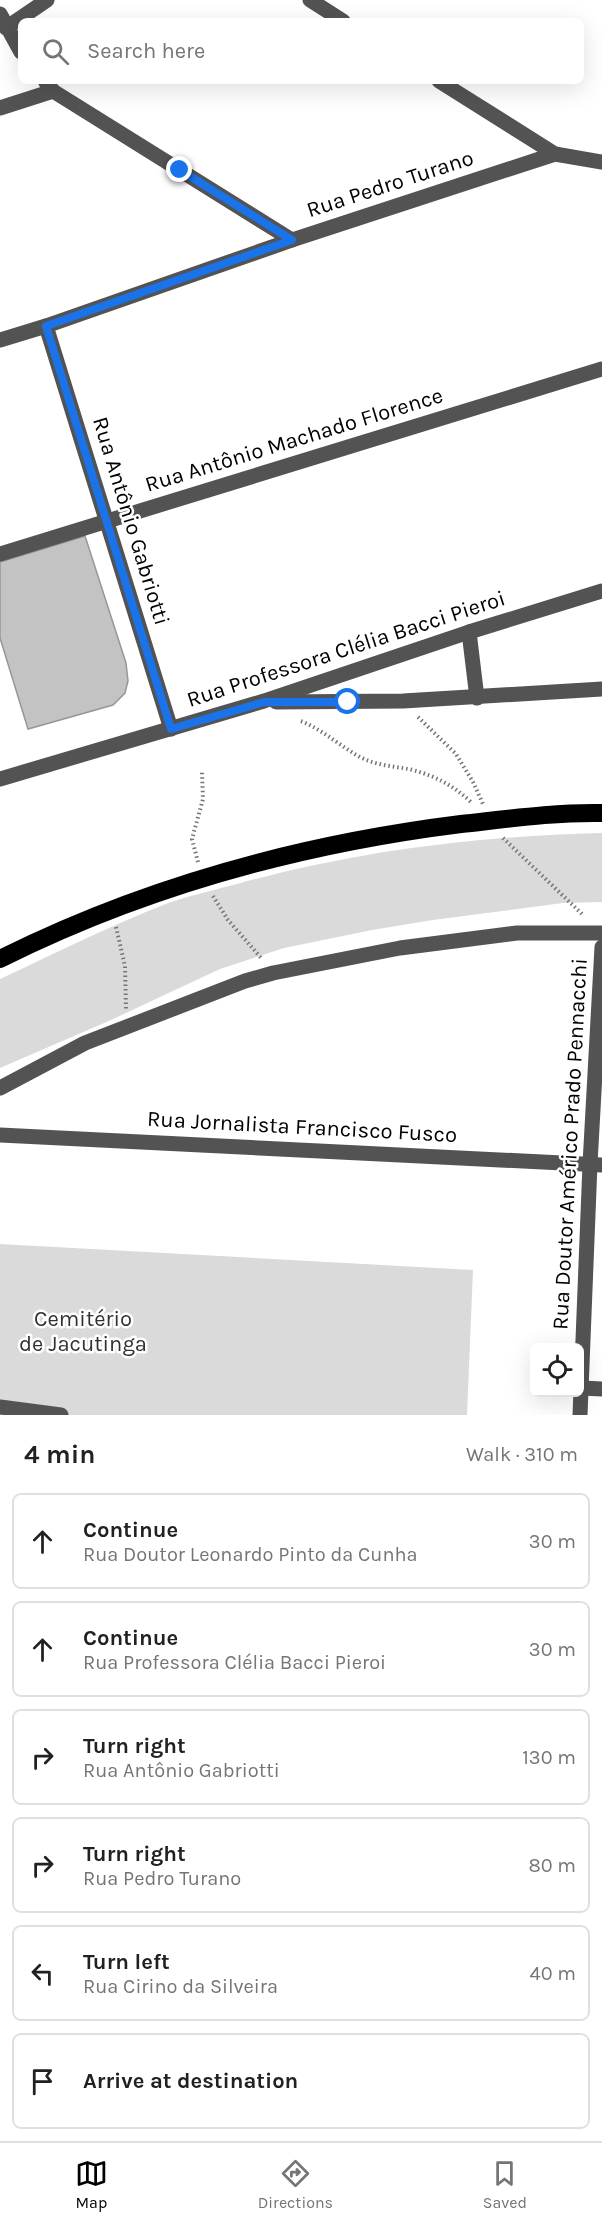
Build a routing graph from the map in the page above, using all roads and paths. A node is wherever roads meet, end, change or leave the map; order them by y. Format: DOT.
graph roads {
  1 [pos="47,0"];
  2 [pos="310,0"];
  3 [pos="338,18"];
  4 [pos="3,21"];
  5 [pos="18,47"];
  6 [pos="444,84"];
  7 [pos="49,86"];
  8 [pos="0,108"];
  9 [pos="555,154"];
  10 [pos="602,162"];
  11 [pos="292,240"];
  12 [pos="46,326"];
  13 [pos="0,339"];
  14 [pos="602,369"];
  15 [pos="108,521"];
  16 [pos="0,554"];
  17 [pos="602,591"];
  18 [pos="469,632"];
  19 [pos="602,689"];
  20 [pos="477,698"];
  21 [pos="264,702"];
  22 [pos="404,702"];
  23 [pos="291,720"];
  24 [pos="171,729"];
  25 [pos="202,772"];
  26 [pos="0,778"];
  27 [pos="602,813"];
  28 [pos="490,821"];
  29 [pos="202,878"];
  30 [pos="112,909"];
  31 [pos="587,919"];
  32 [pos="602,933"];
  33 [pos="602,947"];
  34 [pos="0,959"];
  35 [pos="273,973"];
  36 [pos="130,1026"];
  37 [pos="0,1088"];
  38 [pos="0,1135"];
  39 [pos="596,1165"];
  40 [pos="584,1356"];
  41 [pos="584,1388"];
  42 [pos="602,1389"];
  43 [pos="581,1397"];
  44 [pos="0,1407"];
  45 [pos="61,1415"];
  46 [pos="580,1415"];
  1 -- 4 [label="street"];
  2 -- 3 [label="street"];
  4 -- 5 [label="street"];
  6 -- 9 [label="street"];
  7 -- 8 [label="street"];
  7 -- 11 [label="street"];
  9 -- 10 [label="street"];
  9 -- 11 [label="street, Rua Pedro Turano"];
  11 -- 12 [label="street, Rua Pedro Turano"];
  12 -- 13 [label="street, Rua Pedro Turano"];
  12 -- 15 [label="street, Rua Antônio Gabriotti"];
  14 -- 15 [label="street, Rua Antônio Machado Florence"];
  15 -- 16 [label="street, Rua Antônio Machado Florence"];
  15 -- 24 [label="street, Rua Antônio Gabriotti"];
  17 -- 18 [label="street, Rua Professora Clélia Bacci Pieroi"];
  18 -- 20 [label="street"];
  18 -- 21 [label="street, Rua Professora Clélia Bacci Pieroi"];
  19 -- 20 [label="street"];
  20 -- 22 [label="street"];
  21 -- 22 [label="street"];
  21 -- 24 [label="street, Rua Professora Clélia Bacci Pieroi"];
  22 -- 28 [label="path"];
  23 -- 28 [label="path"];
  24 -- 26 [label="street, Rua Professora Clélia Bacci Pieroi"];
  25 -- 29 [label="path"];
  27 -- 28 [label="highway"];
  28 -- 29 [label="highway"];
  28 -- 31 [label="path"];
  29 -- 30 [label="highway"];
  29 -- 35 [label="path"];
  30 -- 34 [label="highway"];
  30 -- 36 [label="path"];
  32 -- 35 [label="street"];
  33 -- 39 [label="street, Rua Doutor Américo Prado Pennacchi"];
  35 -- 36 [label="street"];
  36 -- 37 [label="street"];
  38 -- 39 [label="street, Rua Jornalista Francisco Fusco"];
  39 -- 40 [label="street, Rua Doutor Américo Prado Pennacchi"];
  41 -- 42 [label="street"];
  43 -- 46 [label="street, Rua Doutor Américo Prado Pennacchi"];
  44 -- 45 [label="street"];
}
